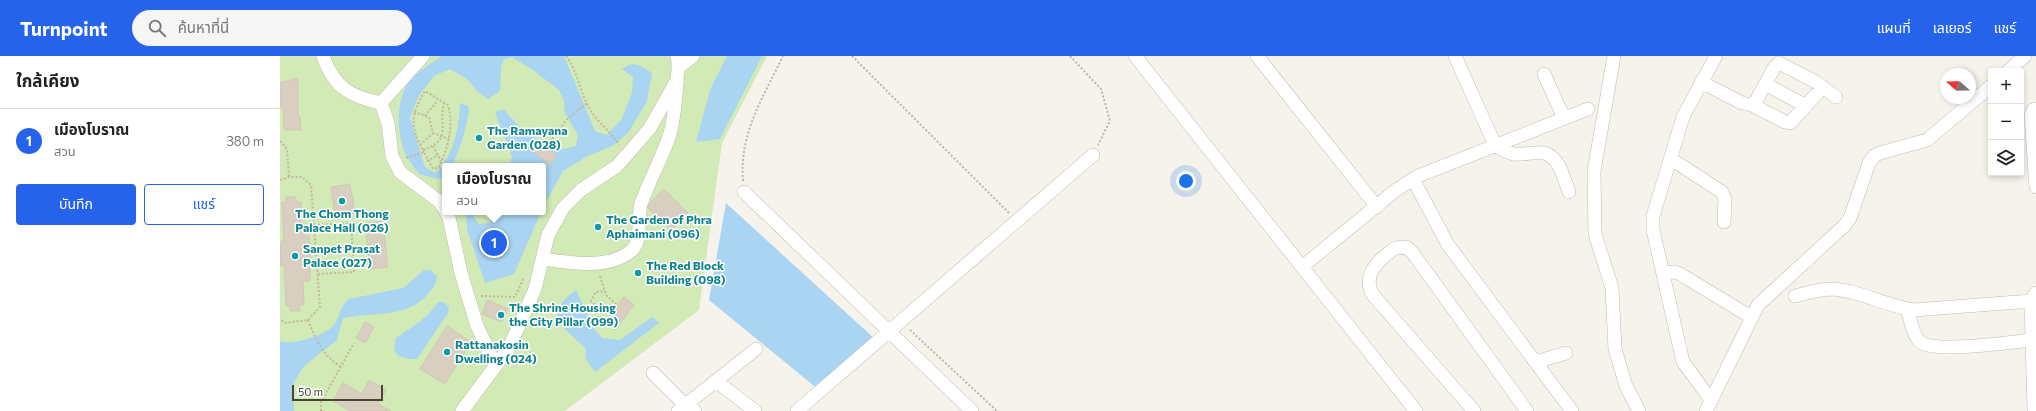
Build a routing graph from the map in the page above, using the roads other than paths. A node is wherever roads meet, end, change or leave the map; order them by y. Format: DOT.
graph roads {
  1 [pos="323,56"];
  2 [pos="423,56"];
  3 [pos="693,56"];
  4 [pos="1257,56"];
  5 [pos="1455,56"];
  6 [pos="1614,56"];
  7 [pos="1716,56"];
  8 [pos="2023,57"];
  9 [pos="1140,58"];
  10 [pos="679,61"];
  11 [pos="2011,68"];
  12 [pos="1544,74"];
  13 [pos="677,80"];
  14 [pos="1701,82"];
  15 [pos="1766,84"];
  16 [pos="1824,87"];
  17 [pos="1988,89"];
  18 [pos="1836,96"];
  19 [pos="381,103"];
  20 [pos="1752,105"];
  21 [pos="1806,106"];
  22 [pos="1588,109"];
  23 [pos="2036,109"];
  24 [pos="1564,118"];
  25 [pos="1495,145"];
  26 [pos="1093,155"];
  27 [pos="1670,159"];
  28 [pos="1413,179"];
  29 [pos="2036,187"];
  30 [pos="744,192"];
  31 [pos="1568,192"];
  32 [pos="442,205"];
  33 [pos="1376,207"];
  34 [pos="449,215"];
  35 [pos="1724,222"];
  36 [pos="543,258"];
  37 [pos="1302,267"];
  38 [pos="1663,273"];
  39 [pos="1795,296"];
  40 [pos="2033,297"];
  41 [pos="1907,309"];
  42 [pos="1751,317"];
  43 [pos="888,332"];
  44 [pos="2032,340"];
  45 [pos="756,349"];
  46 [pos="1566,353"];
  47 [pos="1536,362"];
  48 [pos="495,364"];
  49 [pos="653,373"];
  50 [pos="716,381"];
  51 [pos="1708,405"];
  52 [pos="686,409"];
  53 [pos="462,411"];
  54 [pos="755,411"];
  55 [pos="797,411"];
  56 [pos="972,411"];
  57 [pos="1416,411"];
  58 [pos="1474,411"];
  59 [pos="1526,411"];
  60 [pos="1572,411"];
  61 [pos="1639,411"];
  62 [pos="2034,411"];
  1 -- 19 [label="street"];
  2 -- 19 [label="street"];
  3 -- 10 [label="street"];
  4 -- 33 [label="street"];
  5 -- 25 [label="street"];
  6 -- 61 [label="street"];
  7 -- 14 [label="street"];
  8 -- 11 [label="street"];
  9 -- 37 [label="street"];
  10 -- 13 [label="street"];
  12 -- 24 [label="street"];
  13 -- 36 [label="street"];
  13 -- 36 [label="street"];
  14 -- 20 [label="street"];
  14 -- 27 [label="street"];
  15 -- 16 [label="street"];
  15 -- 20 [label="street"];
  15 -- 21 [label="street"];
  16 -- 18 [label="street"];
  16 -- 21 [label="street"];
  17 -- 42 [label="street"];
  19 -- 32 [label="street"];
  20 -- 21 [label="street"];
  22 -- 24 [label="street"];
  23 -- 29 [label="street"];
  24 -- 25 [label="street"];
  25 -- 28 [label="street"];
  25 -- 31 [label="street"];
  26 -- 43 [label="street"];
  27 -- 35 [label="street"];
  27 -- 38 [label="street"];
  28 -- 33 [label="street"];
  28 -- 47 [label="street"];
  30 -- 43 [label="street"];
  33 -- 37 [label="street"];
  34 -- 48 [label="street"];
  36 -- 48 [label="street"];
  37 -- 57 [label="street"];
  38 -- 42 [label="street"];
  38 -- 51 [label="street"];
  39 -- 41 [label="street"];
  40 -- 41 [label="street"];
  40 -- 44 [label="street"];
  41 -- 44 [label="street"];
  42 -- 51 [label="street"];
  43 -- 55 [label="street"];
  43 -- 56 [label="street"];
  44 -- 62 [label="street"];
  45 -- 50 [label="street"];
  46 -- 47 [label="street"];
  47 -- 60 [label="street"];
  48 -- 53 [label="street"];
  49 -- 52 [label="street"];
  50 -- 52 [label="street"];
  50 -- 54 [label="street"];
  58 -- 59 [label="street"];
}
